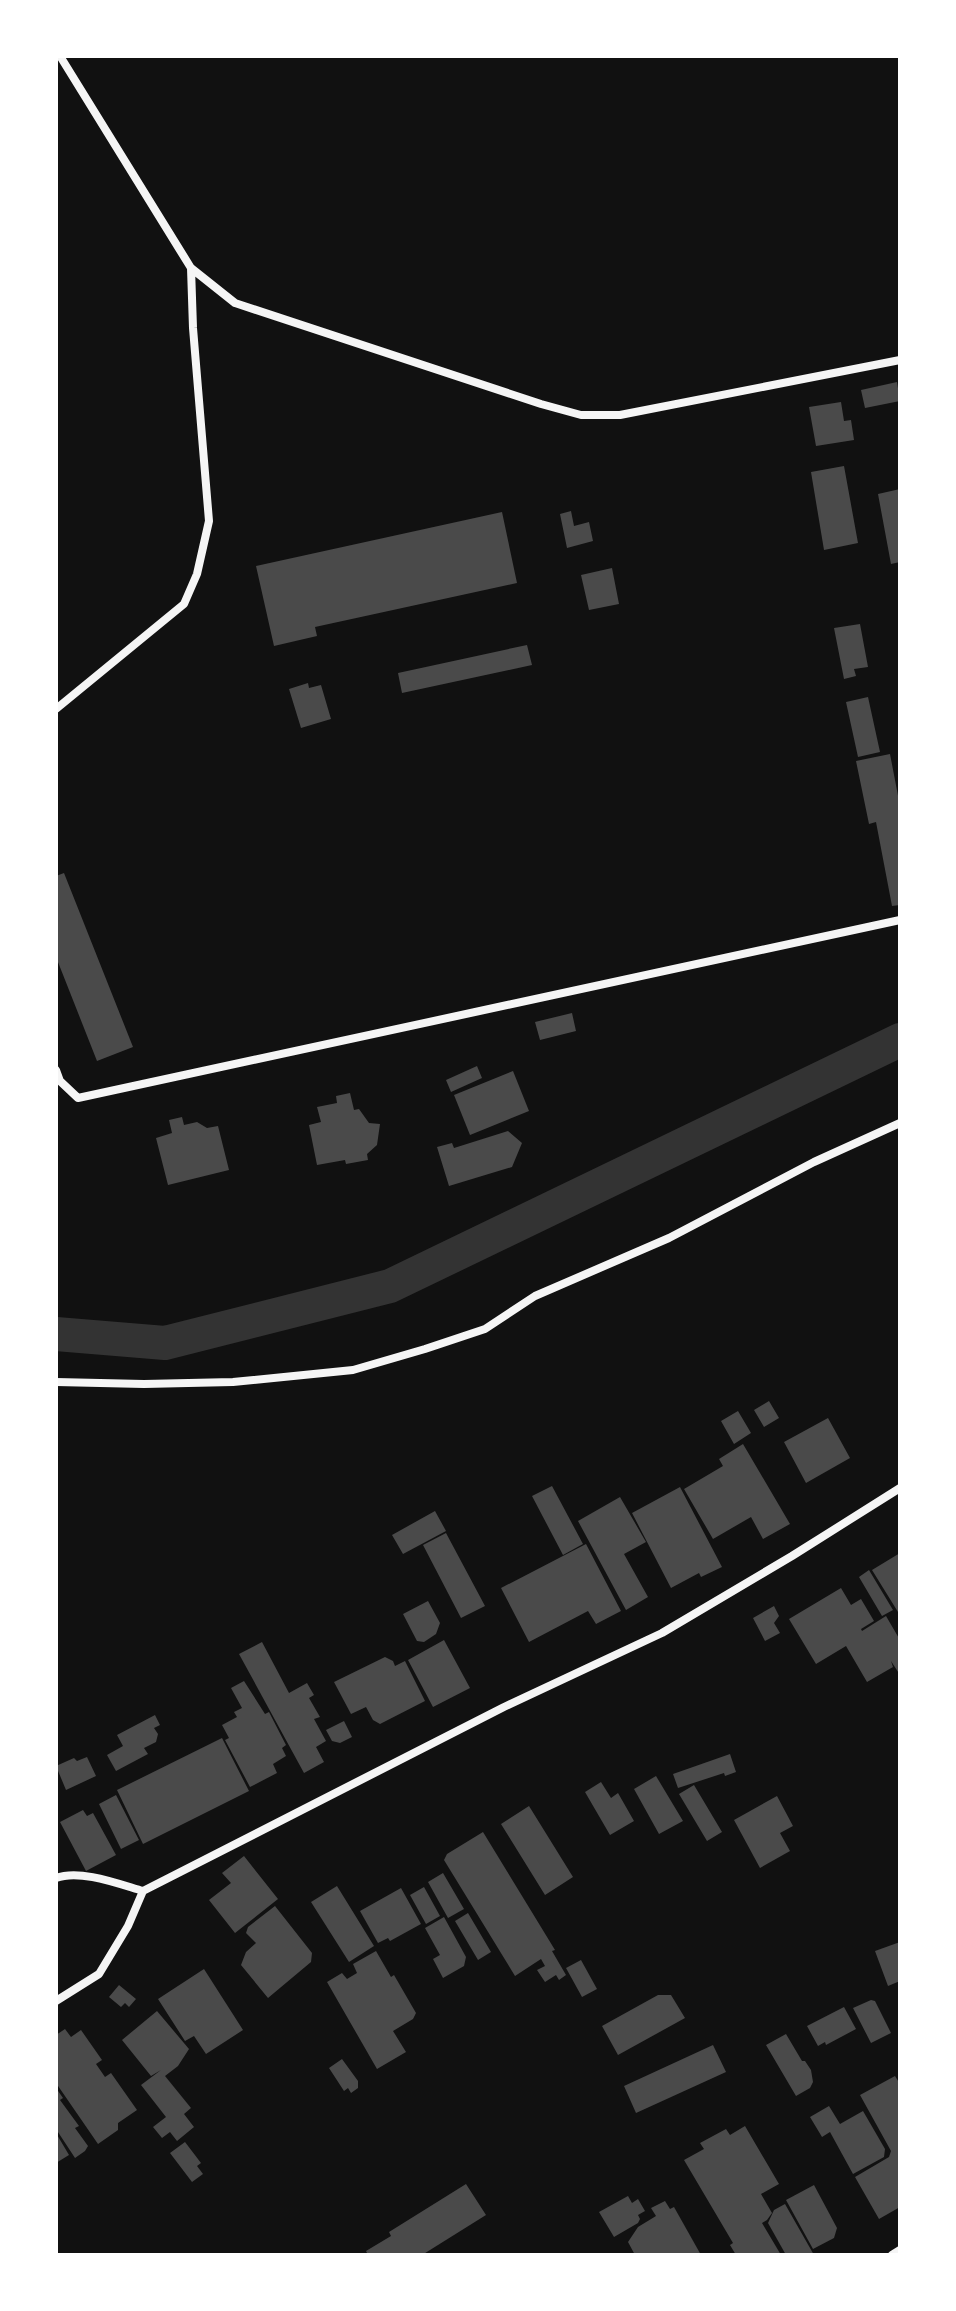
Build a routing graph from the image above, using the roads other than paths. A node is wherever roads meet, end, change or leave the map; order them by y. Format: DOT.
graph roads {
  1 [pos="60,56"];
  2 [pos="191,268"];
  3 [pos="900,360"];
  4 [pos="56,709"];
  5 [pos="900,920"];
  6 [pos="56,1070"];
  7 [pos="900,1123"];
  8 [pos="56,1382"];
  9 [pos="900,1488"];
  10 [pos="56,1878"];
  11 [pos="143,1891"];
  12 [pos="56,2001"];
  13 [pos="900,2250"];
  14 [pos="892,2255"];
  1 -- 2 [label="street"];
  2 -- 3 [label="street"];
  2 -- 4 [label="street"];
  5 -- 6 [label="street"];
  7 -- 8 [label="street"];
  9 -- 11 [label="street"];
  10 -- 11 [label="street"];
  11 -- 12 [label="street"];
  13 -- 14 [label="street"];
}
